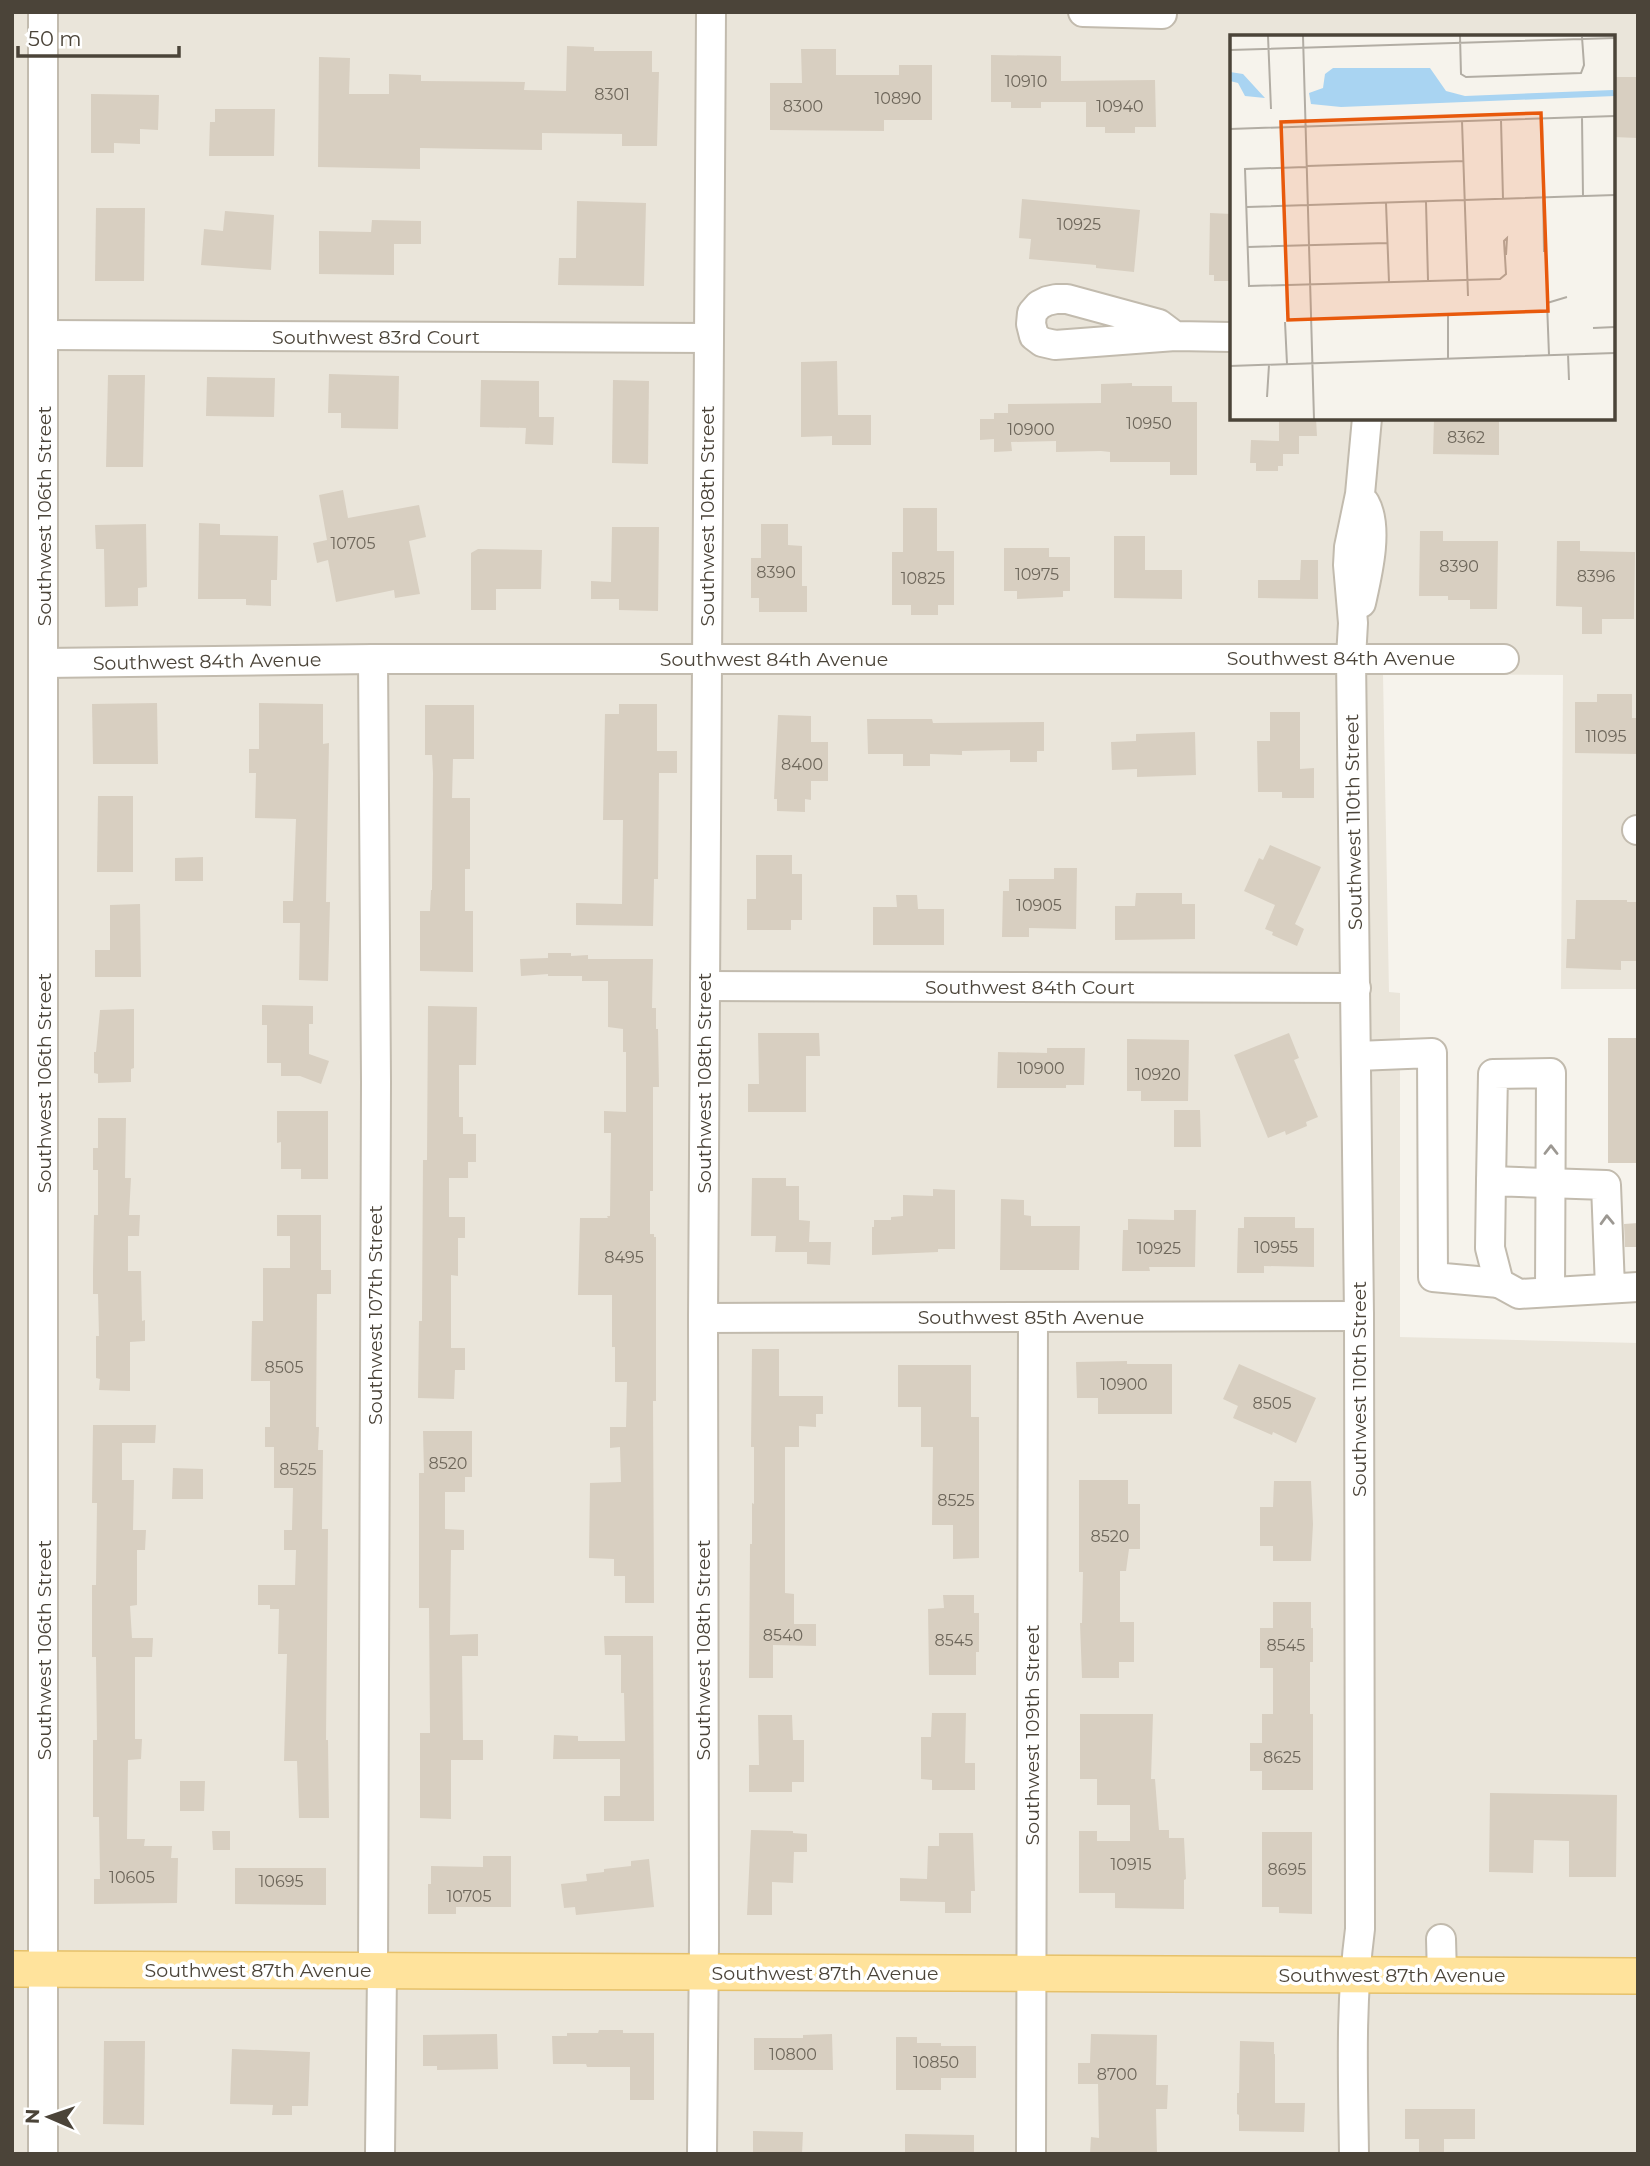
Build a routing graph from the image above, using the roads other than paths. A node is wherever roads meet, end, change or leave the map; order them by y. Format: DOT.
graph roads {
  1 [pos="43,12"];
  2 [pos="711,12"];
  3 [pos="1083,12"];
  4 [pos="1162,14"];
  5 [pos="44,335"];
  6 [pos="1175,336"];
  7 [pos="1230,337"];
  8 [pos="709,338"];
  9 [pos="1367,420"];
  10 [pos="1351,658"];
  11 [pos="373,659"];
  12 [pos="706,659"];
  13 [pos="1504,659"];
  14 [pos="44,663"];
  15 [pos="705,986"];
  16 [pos="1356,988"];
  17 [pos="1357,1056"];
  18 [pos="1491,1181"];
  19 [pos="1551,1182"];
  20 [pos="1499,1283"];
  21 [pos="1638,1287"];
  22 [pos="1610,1289"];
  23 [pos="1550,1292"];
  24 [pos="1359,1316"];
  25 [pos="1033,1317"];
  26 [pos="703,1318"];
  27 [pos="1441,1939"];
  28 [pos="28,1969"];
  29 [pos="377,1971"];
  30 [pos="704,1972"];
  31 [pos="1032,1973"];
  32 [pos="1354,1975"];
  33 [pos="1442,1975"];
  34 [pos="1638,1976"];
  35 [pos="43,2154"];
  36 [pos="380,2154"];
  37 [pos="702,2154"];
  38 [pos="1031,2154"];
  39 [pos="1354,2154"];
  1 -- 5 [label="street, Southwest 106th Street"];
  2 -- 8 [label="street, Southwest 108th Street"];
  3 -- 4 [label="street"];
  5 -- 8 [label="street, Southwest 83rd Court"];
  5 -- 14 [label="street, Southwest 106th Street"];
  6 -- 7 [label="street"];
  8 -- 12 [label="street, Southwest 108th Street"];
  9 -- 10 [label="street, Southwest 110th Street"];
  10 -- 12 [label="street, Southwest 84th Avenue"];
  10 -- 13 [label="street, Southwest 84th Avenue"];
  10 -- 16 [label="street, Southwest 110th Street"];
  11 -- 12 [label="street, Southwest 84th Avenue"];
  11 -- 14 [label="street, Southwest 84th Avenue"];
  11 -- 29 [label="street, Southwest 107th Street"];
  12 -- 15 [label="street, Southwest 108th Street"];
  14 -- 28 [label="street, Southwest 106th Street"];
  15 -- 16 [label="street, Southwest 84th Court"];
  15 -- 26 [label="street, Southwest 108th Street"];
  16 -- 17 [label="street, Southwest 110th Street"];
  17 -- 20 [label="street"];
  17 -- 24 [label="street, Southwest 110th Street"];
  18 -- 19 [label="street"];
  19 -- 18 [label="street, one-way"];
  18 -- 20 [label="street"];
  22 -- 19 [label="street, one-way"];
  19 -- 23 [label="street"];
  20 -- 23 [label="street"];
  21 -- 22 [label="street"];
  22 -- 23 [label="street"];
  24 -- 25 [label="street, Southwest 85th Avenue"];
  24 -- 32 [label="street, Southwest 110th Street"];
  25 -- 26 [label="street, Southwest 85th Avenue"];
  25 -- 31 [label="street, Southwest 109th Street"];
  26 -- 30 [label="street, Southwest 108th Street"];
  27 -- 33 [label="street"];
  28 -- 29 [label="main road, Southwest 87th Avenue"];
  28 -- 35 [label="street, Southwest 106th Street"];
  29 -- 30 [label="main road, Southwest 87th Avenue"];
  29 -- 36 [label="street, Southwest 107th Street"];
  30 -- 31 [label="main road, Southwest 87th Avenue"];
  30 -- 37 [label="street, Southwest 108th Street"];
  31 -- 32 [label="main road, Southwest 87th Avenue"];
  31 -- 38 [label="street, Southwest 109th Street"];
  32 -- 33 [label="main road, Southwest 87th Avenue"];
  32 -- 39 [label="street, Southwest 110th Street"];
  33 -- 34 [label="main road, Southwest 87th Avenue"];
}
